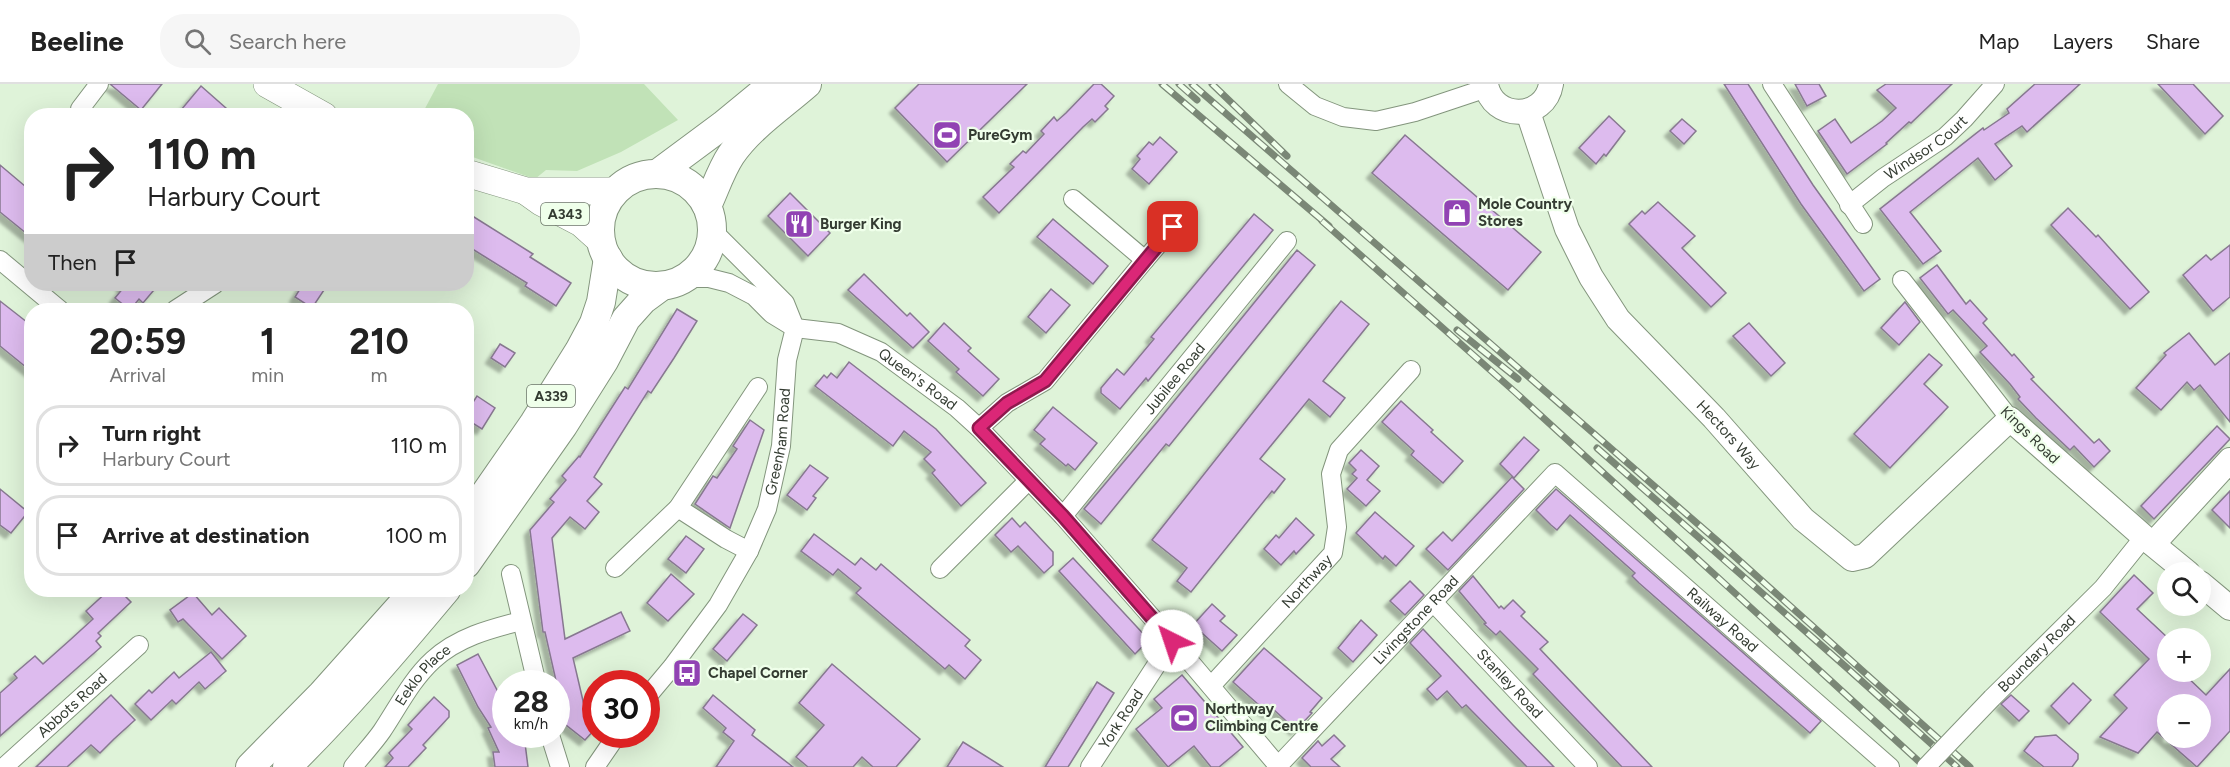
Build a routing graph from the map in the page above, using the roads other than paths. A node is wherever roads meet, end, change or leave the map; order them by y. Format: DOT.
graph roads {
  1 [pos="99,84"];
  2 [pos="267,84"];
  3 [pos="773,84"];
  4 [pos="807,84"];
  5 [pos="1288,84"];
  6 [pos="1772,84"];
  7 [pos="1995,84"];
  8 [pos="1553,85"];
  9 [pos="1486,86"];
  10 [pos="81,108"];
  11 [pos="310,108"];
  12 [pos="1528,112"];
  13 [pos="657,174"];
  14 [pos="474,175"];
  15 [pos="526,191"];
  16 [pos="615,191"];
  17 [pos="1073,200"];
  18 [pos="1849,205"];
  19 [pos="709,218"];
  20 [pos="1863,224"];
  21 [pos="1173,227"];
  22 [pos="1287,242"];
  23 [pos="604,250"];
  24 [pos="0,260"];
  25 [pos="1144,261"];
  26 [pos="24,280"];
  27 [pos="1902,280"];
  28 [pos="674,282"];
  29 [pos="37,291"];
  30 [pos="205,291"];
  31 [pos="52,303"];
  32 [pos="186,303"];
  33 [pos="795,328"];
  34 [pos="1411,370"];
  35 [pos="758,387"];
  36 [pos="2010,419"];
  37 [pos="979,428"];
  38 [pos="2230,460"];
  39 [pos="1555,472"];
  40 [pos="1028,481"];
  41 [pos="678,508"];
  42 [pos="474,510"];
  43 [pos="1063,516"];
  44 [pos="2149,541"];
  45 [pos="749,551"];
  46 [pos="474,553"];
  47 [pos="2175,562"];
  48 [pos="615,568"];
  49 [pos="940,569"];
  50 [pos="511,574"];
  51 [pos="2211,592"];
  52 [pos="409,597"];
  53 [pos="440,597"];
  54 [pos="1433,602"];
  55 [pos="2230,608"];
  56 [pos="522,621"];
  57 [pos="1172,641"];
  58 [pos="139,645"];
  59 [pos="534,670"];
  60 [pos="660,680"];
  61 [pos="1211,686"];
  62 [pos="554,748"];
  63 [pos="608,748"];
  64 [pos="4,767"];
  65 [pos="250,767"];
  66 [pos="287,767"];
  67 [pos="353,767"];
  68 [pos="560,767"];
  69 [pos="595,767"];
  70 [pos="1090,767"];
  71 [pos="1278,767"];
  72 [pos="1588,767"];
  73 [pos="1890,767"];
  74 [pos="1926,767"];
  1 -- 10 [label="street"];
  2 -- 11 [label="main road"];
  3 -- 13 [label="highway"];
  4 -- 19 [label="highway"];
  5 -- 9 [label="street"];
  6 -- 18 [label="street"];
  7 -- 18 [label="street, Windsor Court"];
  8 -- 12 [label="main road"];
  9 -- 12 [label="main road"];
  12 -- 36 [label="main road, Hectors Way"];
  13 -- 16 [label="highway"];
  13 -- 19 [label="highway"];
  14 -- 15 [label="main road, A343"];
  15 -- 16 [label="main road, A343"];
  15 -- 23 [label="main road, A343"];
  16 -- 23 [label="highway"];
  17 -- 25 [label="street"];
  18 -- 20 [label="street"];
  19 -- 28 [label="highway"];
  19 -- 33 [label="street"];
  21 -- 25 [label="street"];
  22 -- 43 [label="street, Jubilee Road"];
  23 -- 28 [label="highway"];
  23 -- 42 [label="highway, A339"];
  24 -- 26 [label="street"];
  25 -- 37 [label="street"];
  27 -- 36 [label="street, Kings Road"];
  28 -- 33 [label="street"];
  28 -- 46 [label="highway, A339"];
  29 -- 31 [label="street"];
  30 -- 32 [label="street"];
  33 -- 37 [label="street, Queen's Road"];
  33 -- 45 [label="street, Greenham Road"];
  34 -- 61 [label="street, Northway"];
  35 -- 41 [label="street, Greenham Road"];
  36 -- 44 [label="main road, Kings Road"];
  37 -- 40 [label="street, Queen's Road"];
  38 -- 44 [label="main road, Boundary Road"];
  39 -- 54 [label="street, Livingstone Road"];
  39 -- 73 [label="street, Railway Road"];
  40 -- 43 [label="street, Queen's Road"];
  40 -- 49 [label="street"];
  41 -- 45 [label="street"];
  41 -- 48 [label="street, Greenham Road"];
  43 -- 57 [label="street, Queen's Road"];
  44 -- 47 [label="main road, Kings Road"];
  44 -- 74 [label="street, Boundary Road, bridge"];
  45 -- 60 [label="street, Greenham Road"];
  50 -- 56 [label="street"];
  51 -- 55 [label="main road"];
  52 -- 65 [label="highway"];
  53 -- 66 [label="highway"];
  54 -- 71 [label="street, Livingstone Road"];
  54 -- 72 [label="street, Stanley Road"];
  56 -- 59 [label="street"];
  56 -- 67 [label="street, Eeklo Place"];
  57 -- 61 [label="street, Queen's Road"];
  57 -- 70 [label="street, York Road"];
  58 -- 64 [label="street, Abbots Road"];
  61 -- 71 [label="street, Queen's Road"];
  62 -- 68 [label="street"];
  63 -- 69 [label="street"];
}
